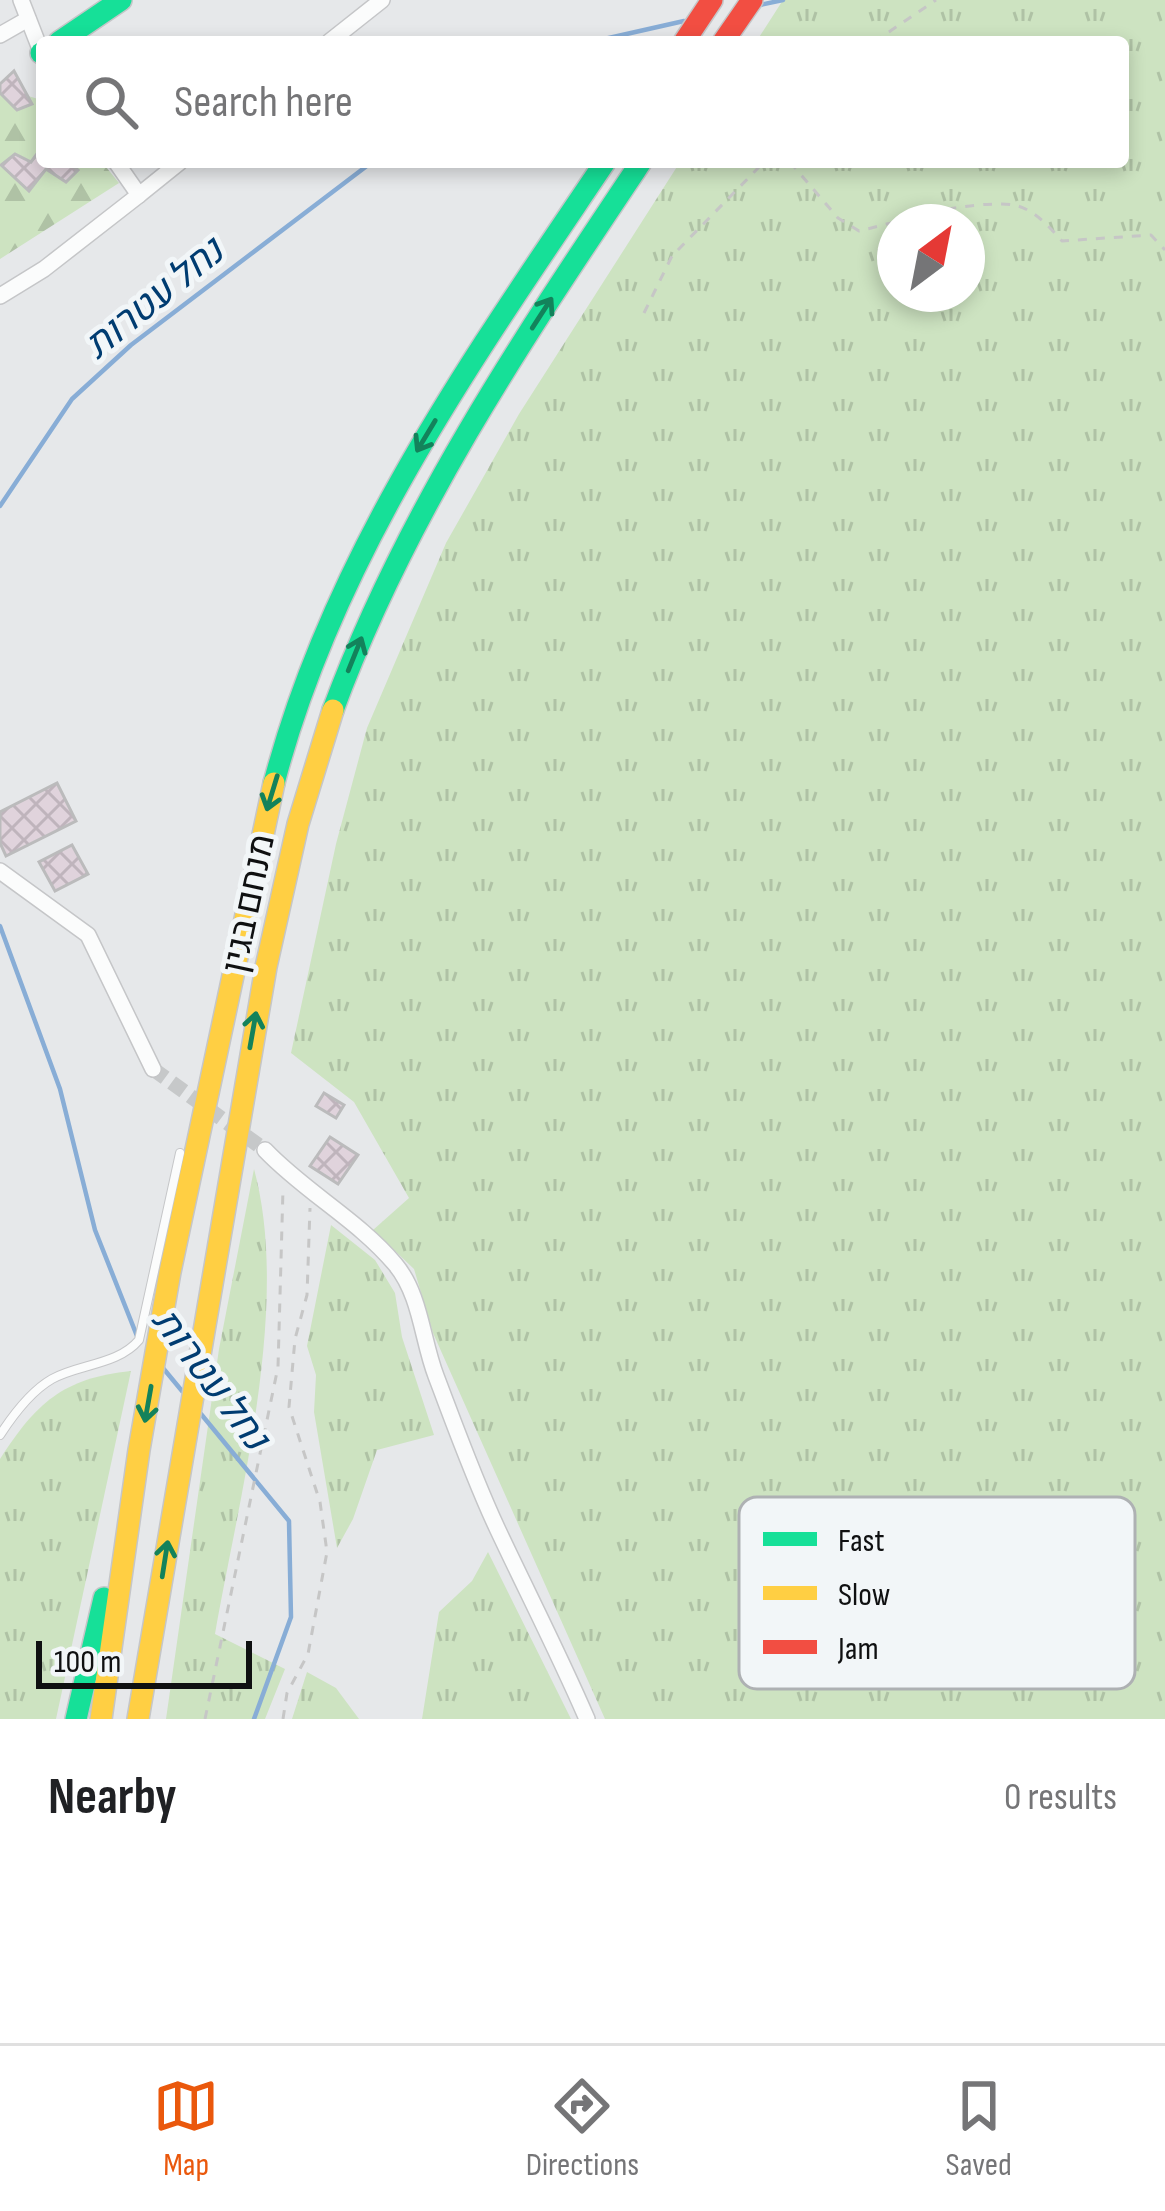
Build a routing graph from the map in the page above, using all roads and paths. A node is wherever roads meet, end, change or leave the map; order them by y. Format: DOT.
graph roads {
  1 [pos="21,0"];
  2 [pos="121,0"];
  3 [pos="382,0"];
  4 [pos="712,0"];
  5 [pos="752,0"];
  6 [pos="936,0"];
  7 [pos="28,19"];
  8 [pos="0,35"];
  9 [pos="67,36"];
  10 [pos="337,36"];
  11 [pos="689,36"];
  12 [pos="727,36"];
  13 [pos="883,36"];
  14 [pos="36,38"];
  15 [pos="120,168"];
  16 [pos="173,168"];
  17 [pos="600,168"];
  18 [pos="637,168"];
  19 [pos="758,168"];
  20 [pos="795,168"];
  21 [pos="139,195"];
  22 [pos="985,207"];
  23 [pos="877,226"];
  24 [pos="1165,250"];
  25 [pos="0,296"];
  26 [pos="644,313"];
  27 [pos="0,871"];
  28 [pos="153,1069"];
  29 [pos="183,1138"];
  30 [pos="265,1150"];
  31 [pos="286,1172"];
  32 [pos="310,1189"];
  33 [pos="0,1435"];
  34 [pos="140,1448"];
  35 [pos="76,1719"];
  36 [pos="101,1719"];
  37 [pos="141,1719"];
  38 [pos="205,1719"];
  39 [pos="283,1719"];
  40 [pos="587,1719"];
  1 -- 7 [label="street"];
  2 -- 9 [label="main road"];
  3 -- 10 [label="street"];
  4 -- 11 [label="main road"];
  5 -- 12 [label="main road"];
  6 -- 13 [label="path"];
  7 -- 8 [label="street"];
  7 -- 14 [label="street"];
  15 -- 21 [label="street"];
  16 -- 21 [label="street"];
  17 -- 34 [label="main road, מנחם בגין, one-way"];
  37 -- 18 [label="main road, מנחם בגין, one-way"];
  19 -- 26 [label="path"];
  20 -- 23 [label="path"];
  21 -- 25 [label="street"];
  22 -- 24 [label="path"];
  27 -- 28 [label="street"];
  29 -- 33 [label="lane"];
  30 -- 31 [label="street"];
  31 -- 32 [label="street"];
  31 -- 38 [label="path"];
  32 -- 39 [label="path"];
  32 -- 40 [label="street"];
  34 -- 35 [label="main road"];
  34 -- 36 [label="main road, מנחם בגין"];
}
